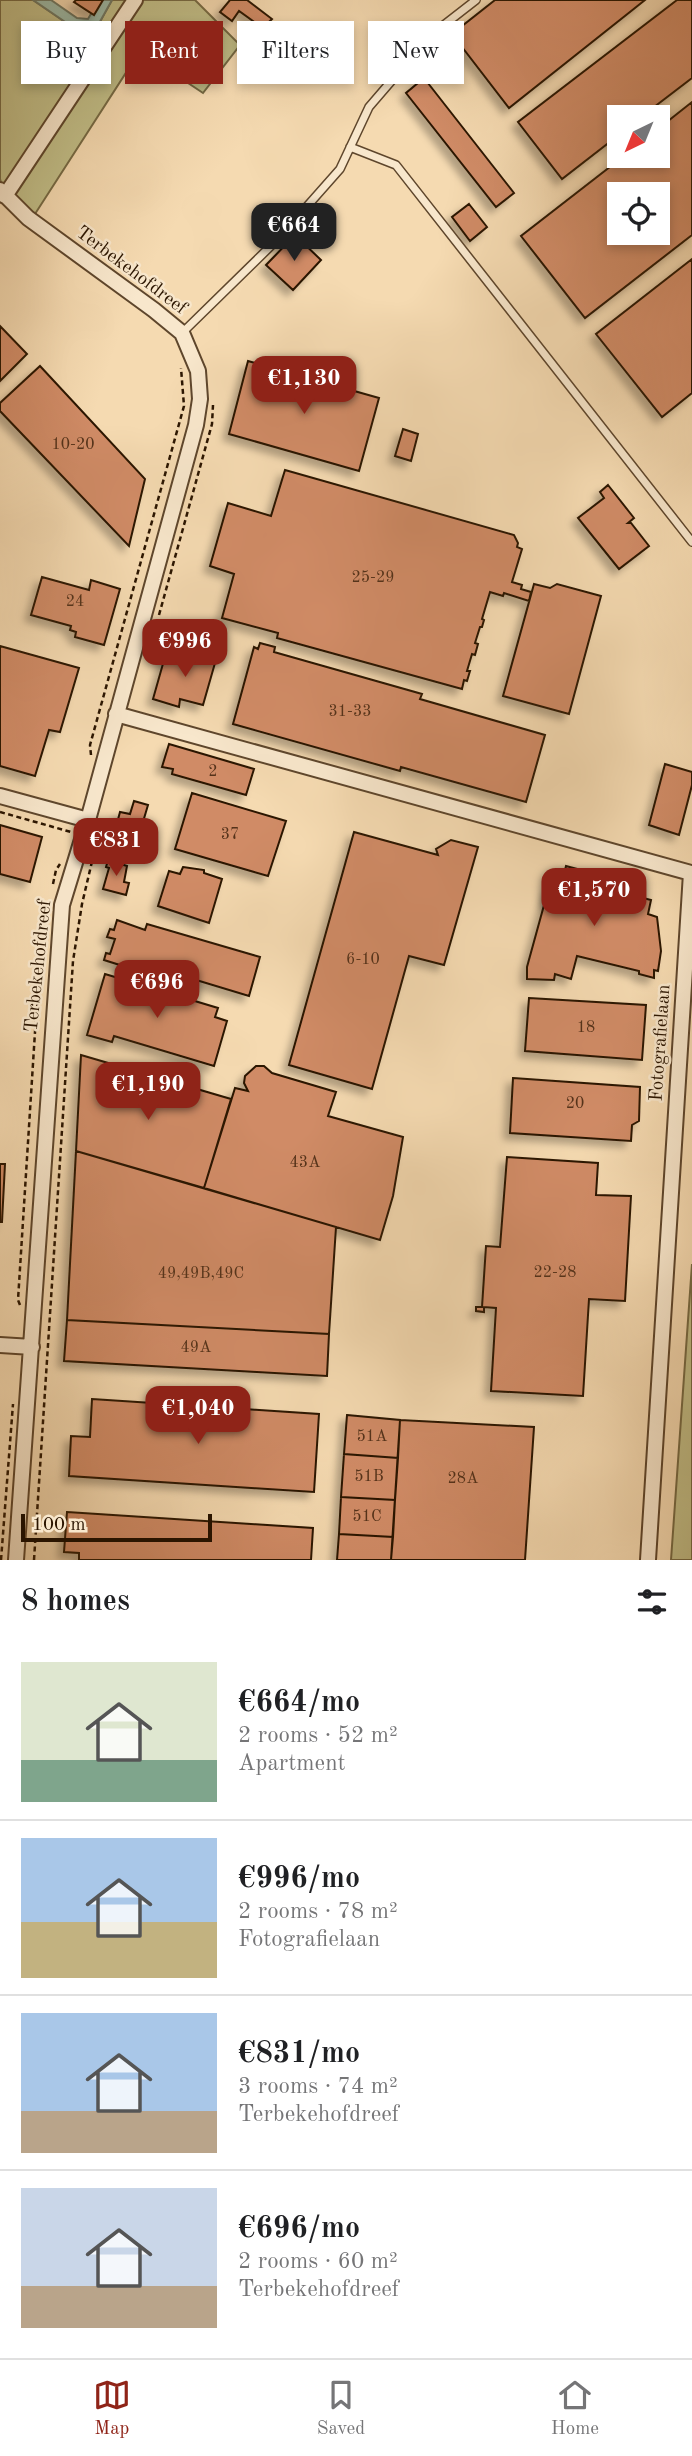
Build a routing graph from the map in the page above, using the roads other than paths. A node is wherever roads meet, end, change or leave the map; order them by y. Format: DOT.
graph roads {
  1 [pos="135,0"];
  2 [pos="476,0"];
  3 [pos="350,147"];
  4 [pos="3,193"];
  5 [pos="182,333"];
  6 [pos="692,542"];
  7 [pos="116,714"];
  8 [pos="0,796"];
  9 [pos="88,820"];
  10 [pos="687,1031"];
  11 [pos="0,1345"];
  12 [pos="32,1348"];
  13 [pos="16,1560"];
  14 [pos="648,1560"];
  1 -- 4 [label="street"];
  2 -- 3 [label="lane"];
  3 -- 5 [label="lane"];
  3 -- 6 [label="lane"];
  4 -- 5 [label="street, Terbekehofdreef"];
  5 -- 7 [label="street, Terbekehofdreef"];
  7 -- 9 [label="street, Terbekehofdreef"];
  7 -- 10 [label="street, Fotografielaan"];
  8 -- 9 [label="street"];
  9 -- 12 [label="street, Terbekehofdreef"];
  10 -- 14 [label="street, Fotografielaan"];
  11 -- 12 [label="street"];
  12 -- 13 [label="street, Terbekehofdreef"];
}
